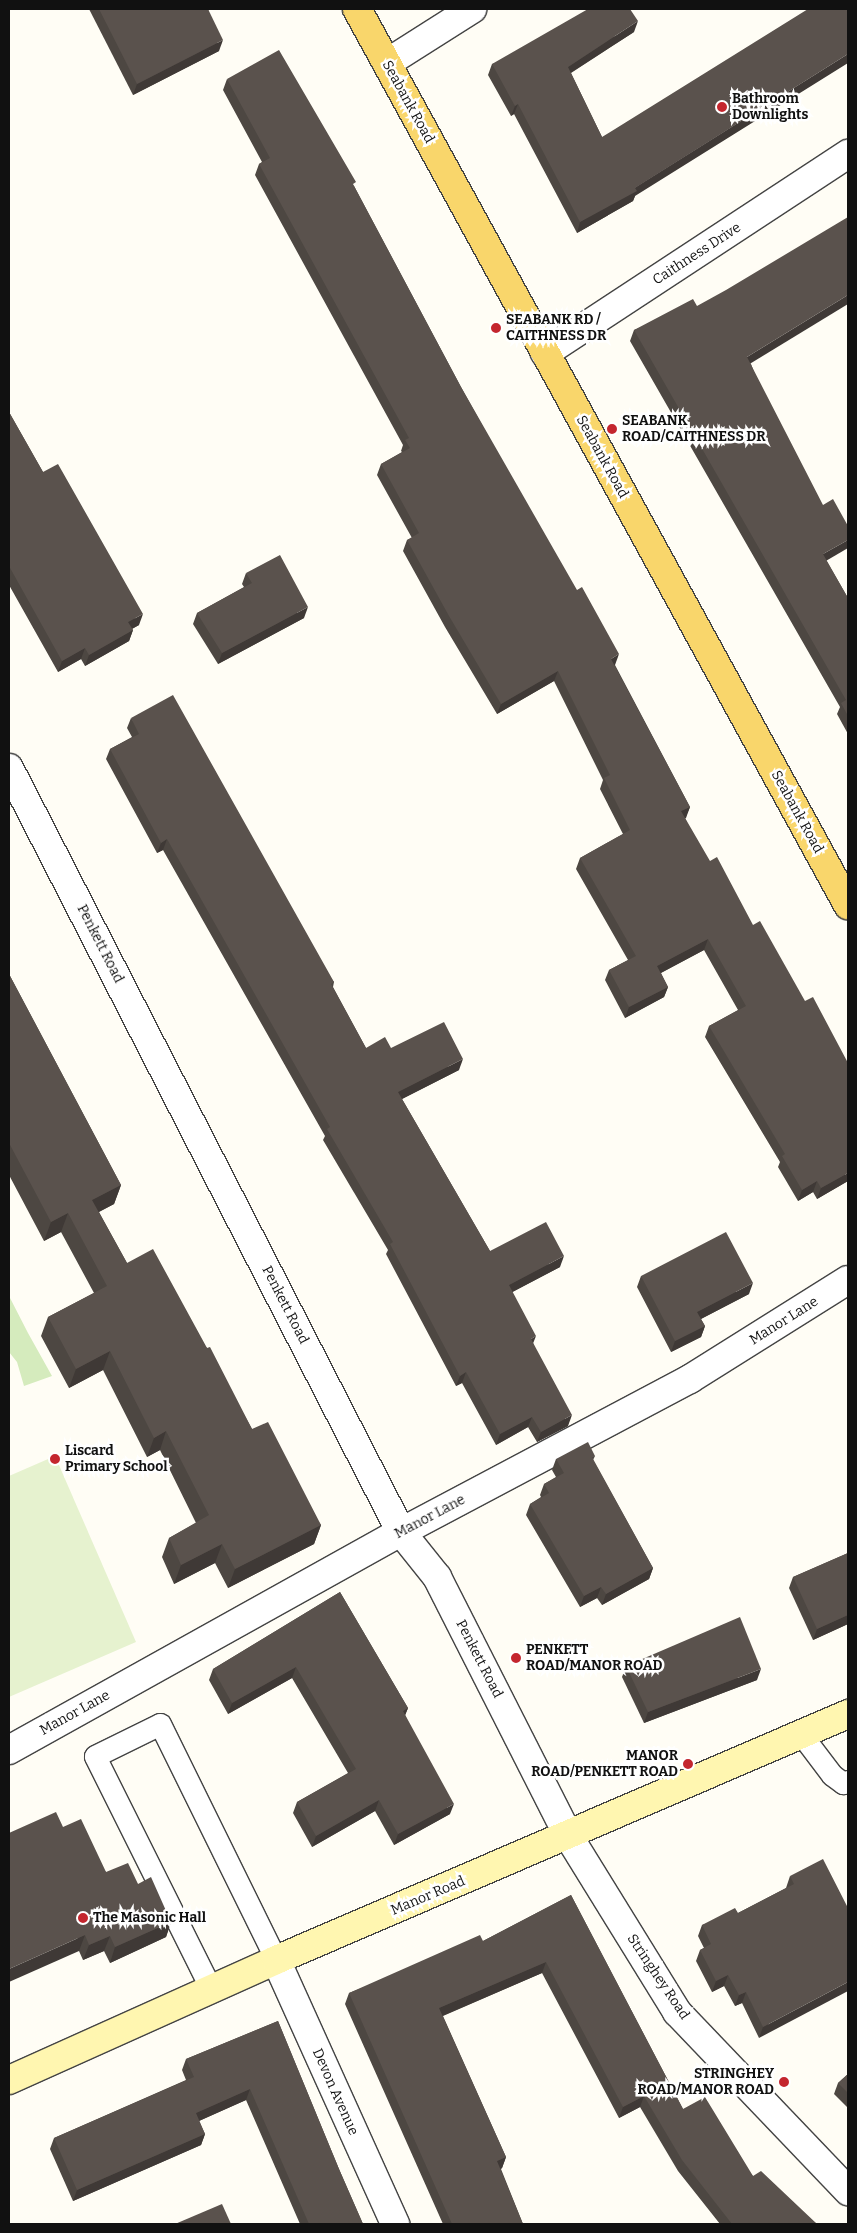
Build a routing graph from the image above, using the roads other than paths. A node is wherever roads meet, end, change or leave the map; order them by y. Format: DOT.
graph roads {
  1 [pos="357,9"];
  2 [pos="472,9"];
  3 [pos="387,63"];
  4 [pos="848,154"];
  5 [pos="545,353"];
  6 [pos="12,779"];
  7 [pos="846,894"];
  8 [pos="848,1280"];
  9 [pos="401,1532"];
  10 [pos="848,1714"];
  11 [pos="801,1734"];
  12 [pos="9,1750"];
  13 [pos="848,1781"];
  14 [pos="569,1836"];
  15 [pos="276,1960"];
  16 [pos="211,1990"];
  17 [pos="9,2080"];
  18 [pos="848,2191"];
  19 [pos="395,2224"];
  1 -- 3 [label="main road, Seabank Road"];
  2 -- 3 [label="street"];
  3 -- 5 [label="main road, Seabank Road"];
  4 -- 5 [label="street, Caithness Drive"];
  5 -- 7 [label="main road, Seabank Road"];
  6 -- 9 [label="street, Penkett Road"];
  8 -- 9 [label="street, Manor Lane"];
  9 -- 12 [label="street, Manor Lane"];
  9 -- 14 [label="street, Penkett Road"];
  10 -- 11 [label="main road, Manor Road"];
  11 -- 13 [label="lane"];
  11 -- 14 [label="main road, Manor Road"];
  14 -- 15 [label="main road, Manor Road"];
  14 -- 18 [label="street, Stringhey Road"];
  15 -- 16 [label="main road, Manor Road"];
  15 -- 16 [label="lane"];
  15 -- 19 [label="street, Devon Avenue"];
  16 -- 17 [label="main road, Manor Road"];
}
